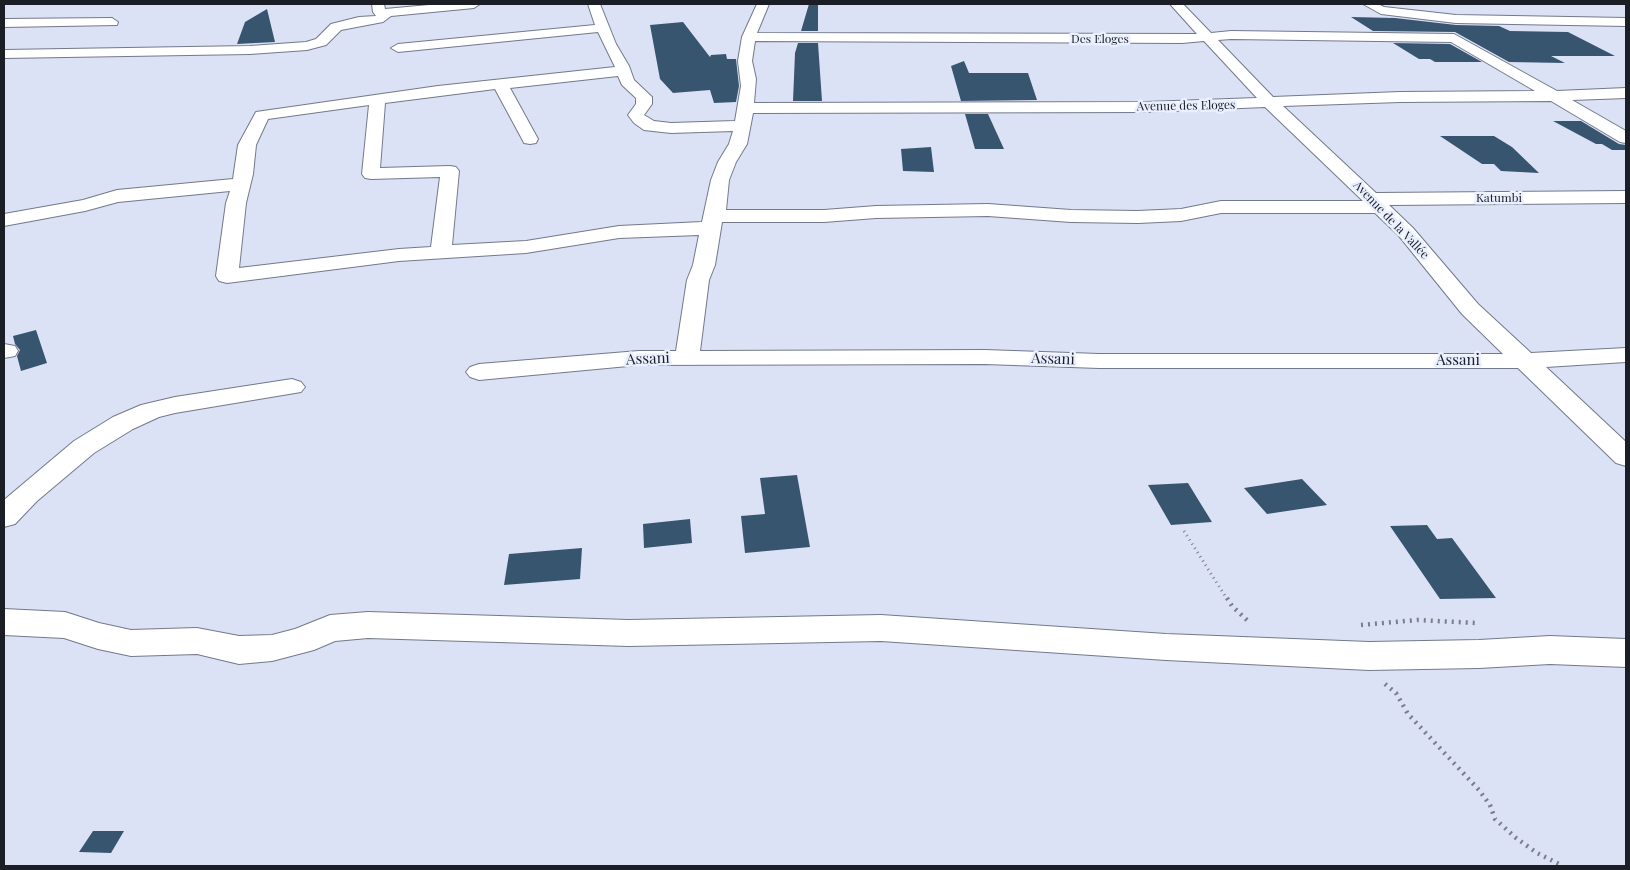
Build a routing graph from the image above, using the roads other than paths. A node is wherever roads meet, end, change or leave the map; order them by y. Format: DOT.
graph roads {
  1 [pos="474,4"];
  2 [pos="594,4"];
  3 [pos="763,4"];
  4 [pos="1176,4"];
  5 [pos="1369,4"];
  6 [pos="382,8"];
  7 [pos="112,22"];
  8 [pos="1626,22"];
  9 [pos="4,24"];
  10 [pos="603,28"];
  11 [pos="749,38"];
  12 [pos="1210,38"];
  13 [pos="398,48"];
  14 [pos="4,54"];
  15 [pos="623,71"];
  16 [pos="500,84"];
  17 [pos="1626,93"];
  18 [pos="1552,96"];
  19 [pos="376,99"];
  20 [pos="1270,103"];
  21 [pos="746,108"];
  22 [pos="741,126"];
  23 [pos="1626,138"];
  24 [pos="530,139"];
  25 [pos="241,184"];
  26 [pos="1626,197"];
  27 [pos="1377,203"];
  28 [pos="4,220"];
  29 [pos="712,222"];
  30 [pos="441,252"];
  31 [pos="1626,355"];
  32 [pos="687,358"];
  33 [pos="1525,360"];
  34 [pos="480,372"];
  35 [pos="292,387"];
  36 [pos="1626,457"];
  37 [pos="4,517"];
  38 [pos="4,622"];
  39 [pos="1626,653"];
  1 -- 6 [label="street"];
  2 -- 10 [label="street"];
  3 -- 11 [label="street"];
  4 -- 12 [label="street, Avenue de la Vallée"];
  5 -- 8 [label="street"];
  6 -- 14 [label="street"];
  7 -- 9 [label="street"];
  10 -- 13 [label="street"];
  10 -- 15 [label="street"];
  11 -- 12 [label="street, Des Eloges"];
  11 -- 21 [label="street"];
  12 -- 18 [label="street, Des Eloges"];
  12 -- 20 [label="street, Avenue de la Vallée"];
  15 -- 16 [label="street"];
  15 -- 22 [label="street"];
  16 -- 19 [label="street"];
  16 -- 24 [label="street"];
  17 -- 18 [label="street, Avenue des Eloges"];
  18 -- 20 [label="street, Avenue des Eloges"];
  18 -- 23 [label="street"];
  19 -- 25 [label="street"];
  19 -- 30 [label="street"];
  20 -- 21 [label="street, Avenue des Eloges"];
  20 -- 27 [label="street, Avenue de la Vallée"];
  21 -- 22 [label="street"];
  22 -- 29 [label="street"];
  25 -- 28 [label="street"];
  25 -- 30 [label="street, Katumbi"];
  26 -- 27 [label="street, Katumbi"];
  27 -- 29 [label="street, Katumbi"];
  27 -- 33 [label="street, Avenue de la Vallée"];
  29 -- 30 [label="street, Katumbi"];
  29 -- 32 [label="street"];
  31 -- 33 [label="street, Assani"];
  32 -- 33 [label="street, Assani"];
  32 -- 34 [label="street, Assani"];
  33 -- 36 [label="street, Avenue de la Vallée"];
  35 -- 37 [label="street"];
  38 -- 39 [label="street"];
}
